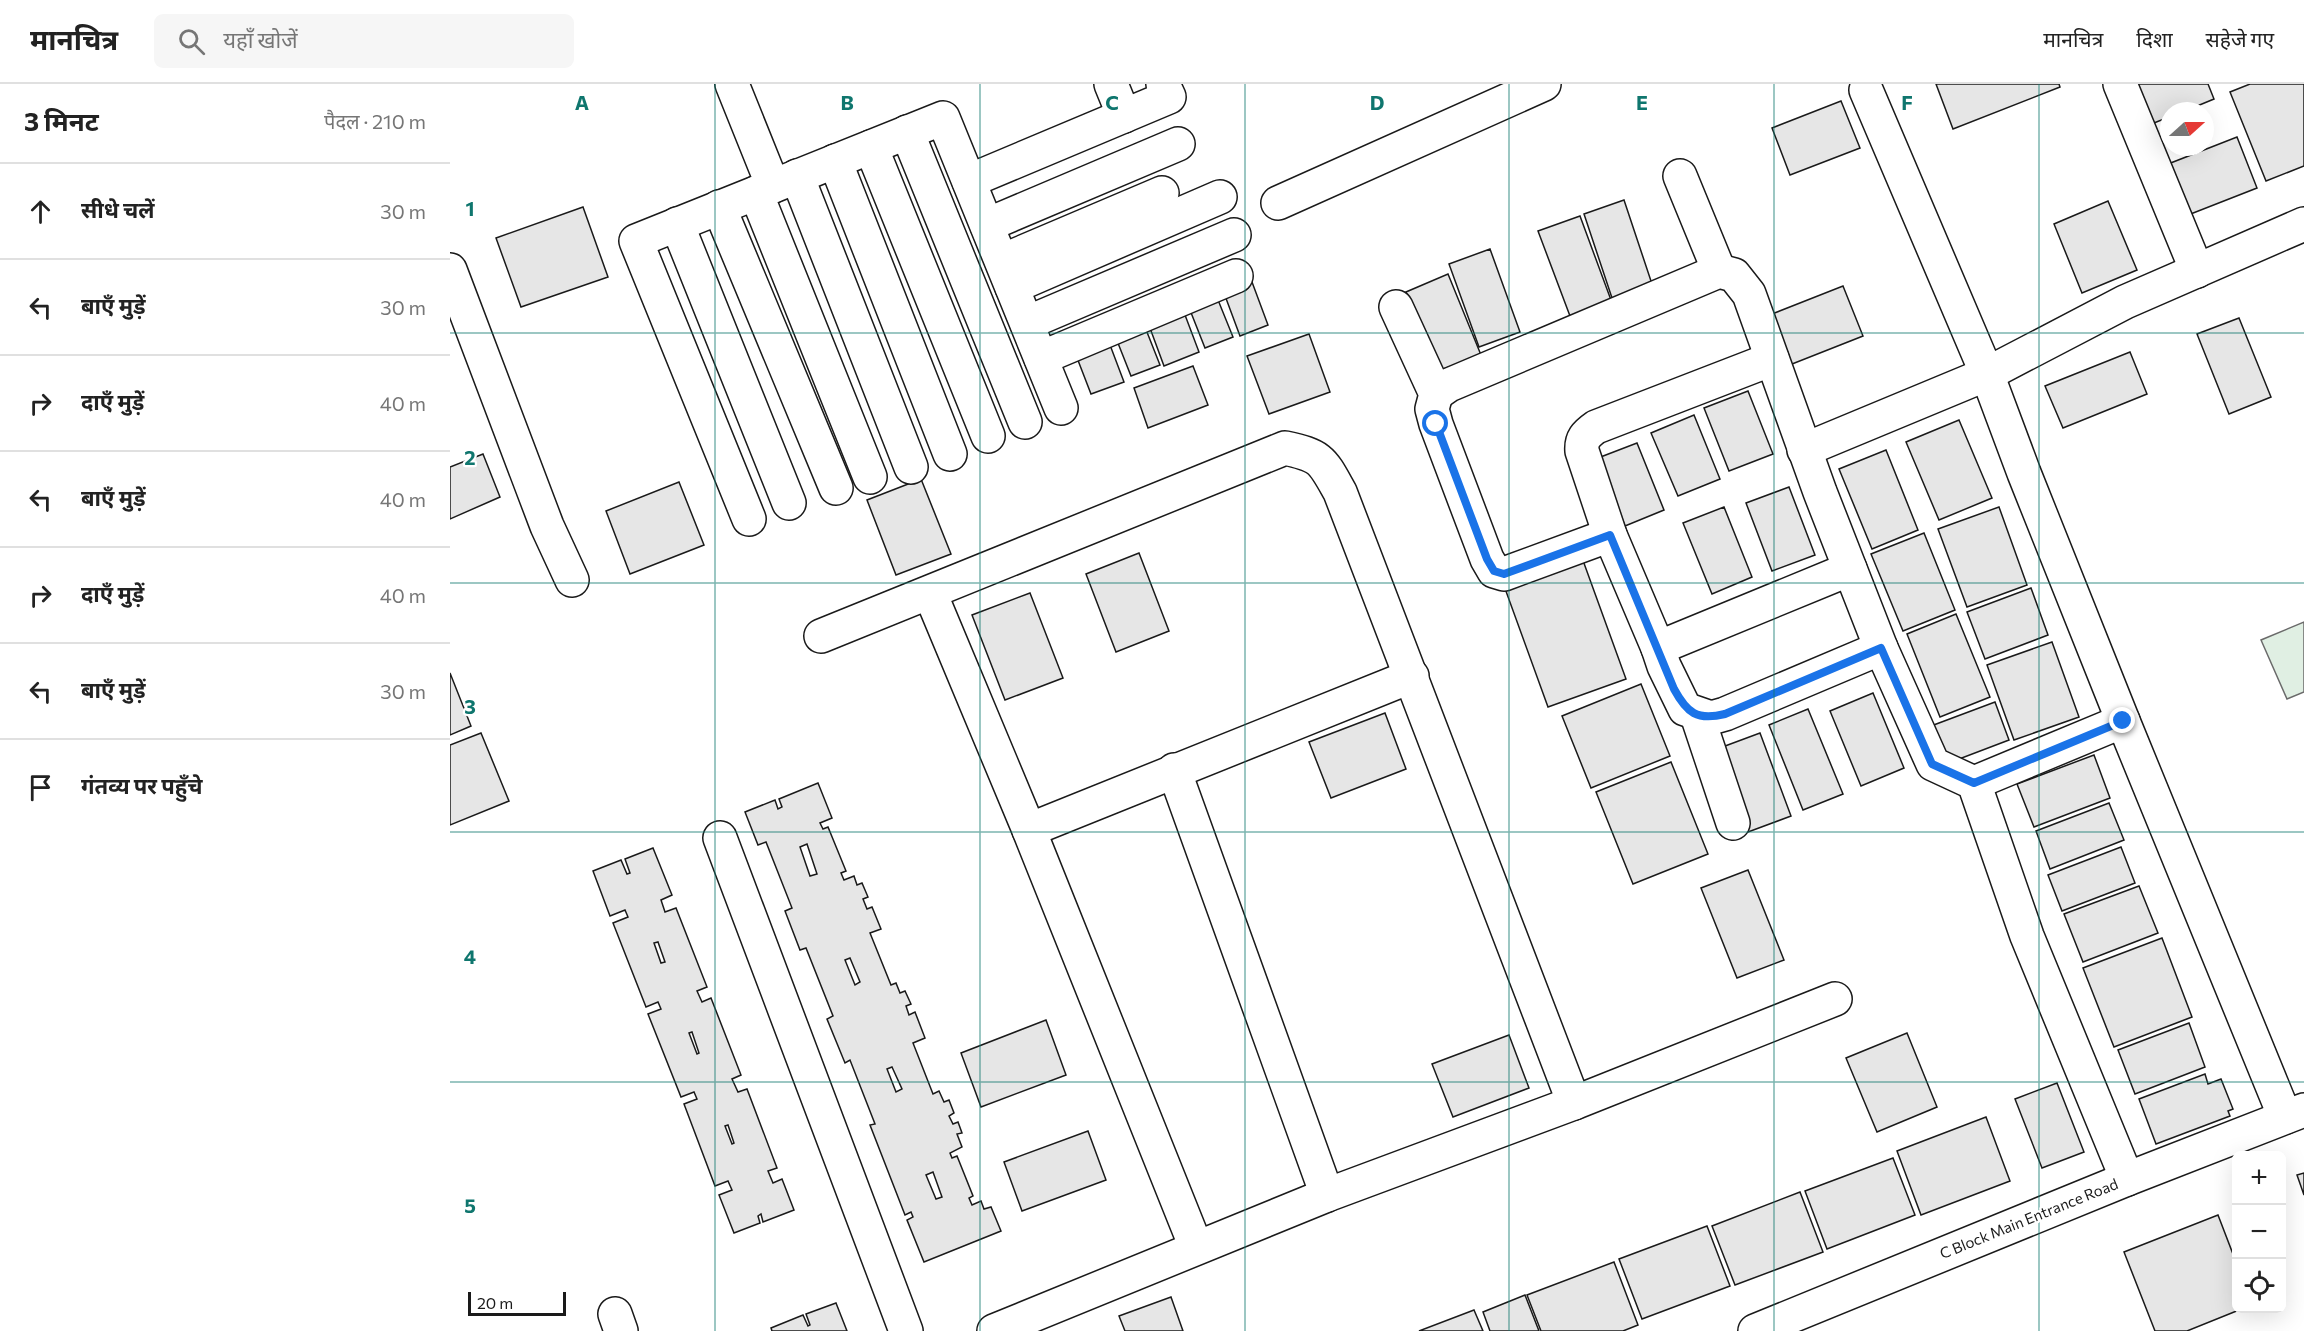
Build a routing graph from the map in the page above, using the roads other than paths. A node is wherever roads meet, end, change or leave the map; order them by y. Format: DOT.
graph roads {
  1 [pos="732,84"];
  2 [pos="1111,84"];
  3 [pos="1163,84"];
  4 [pos="1544,84"];
  5 [pos="2120,84"];
  6 [pos="1866,90"];
  7 [pos="1124,116"];
  8 [pos="908,132"];
  9 [pos="1178,144"];
  10 [pos="871,147"];
  11 [pos="835,161"];
  12 [pos="1680,176"];
  13 [pos="969,181"];
  14 [pos="775,185"];
  15 [pos="1162,193"];
  16 [pos="1220,197"];
  17 [pos="1278,203"];
  18 [pos="719,207"];
  19 [pos="677,224"];
  20 [pos="2304,224"];
  21 [pos="987,225"];
  22 [pos="1234,235"];
  23 [pos="450,270"];
  24 [pos="1719,271"];
  25 [pos="2197,271"];
  26 [pos="1007,274"];
  27 [pos="1236,276"];
  28 [pos="1396,308"];
  29 [pos="1027,323"];
  30 [pos="1041,358"];
  31 [pos="1772,358"];
  32 [pos="1987,374"];
  33 [pos="1436,394"];
  34 [pos="1061,408"];
  35 [pos="1025,422"];
  36 [pos="988,436"];
  37 [pos="1804,450"];
  38 [pos="950,454"];
  39 [pos="911,467"];
  40 [pos="870,477"];
  41 [pos="836,488"];
  42 [pos="789,503"];
  43 [pos="749,519"];
  44 [pos="1610,535"];
  45 [pos="1850,569"];
  46 [pos="572,580"];
  47 [pos="930,593"];
  48 [pos="821,636"];
  49 [pos="1658,648"];
  50 [pos="1881,648"];
  51 [pos="1412,676"];
  52 [pos="1697,715"];
  53 [pos="2123,721"];
  54 [pos="1174,770"];
  55 [pos="1974,783"];
  56 [pos="1733,824"];
  57 [pos="1029,830"];
  58 [pos="720,838"];
  59 [pos="1835,999"];
  60 [pos="1574,1103"];
  61 [pos="2295,1113"];
  62 [pos="2127,1179"];
  63 [pos="1328,1195"];
  64 [pos="1196,1247"];
  65 [pos="1801,1323"];
  66 [pos="906,1331"];
  67 [pos="994,1331"];
  68 [pos="1755,1331"];
  1 -- 14 [label="street"];
  2 -- 7 [label="street"];
  3 -- 7 [label="street"];
  4 -- 17 [label="street"];
  5 -- 25 [label="street"];
  6 -- 32 [label="street"];
  7 -- 13 [label="street"];
  8 -- 10 [label="street"];
  8 -- 13 [label="street"];
  8 -- 35 [label="street"];
  9 -- 21 [label="street"];
  10 -- 11 [label="street"];
  10 -- 36 [label="street"];
  11 -- 14 [label="street"];
  11 -- 38 [label="street"];
  12 -- 24 [label="street"];
  13 -- 21 [label="street"];
  14 -- 18 [label="street"];
  14 -- 39 [label="street"];
  14 -- 40 [label="street"];
  15 -- 26 [label="street"];
  16 -- 26 [label="street"];
  18 -- 19 [label="street"];
  18 -- 41 [label="street"];
  19 -- 42 [label="street"];
  19 -- 43 [label="street"];
  20 -- 25 [label="street"];
  21 -- 26 [label="street"];
  22 -- 29 [label="street"];
  23 -- 46 [label="street"];
  24 -- 31 [label="street"];
  24 -- 33 [label="street"];
  25 -- 32 [label="street"];
  26 -- 29 [label="street"];
  27 -- 30 [label="street"];
  28 -- 33 [label="street"];
  29 -- 30 [label="street"];
  30 -- 34 [label="street"];
  31 -- 37 [label="street"];
  31 -- 44 [label="street"];
  32 -- 37 [label="street"];
  32 -- 53 [label="street"];
  33 -- 44 [label="street"];
  37 -- 45 [label="street"];
  44 -- 49 [label="street"];
  45 -- 49 [label="street"];
  45 -- 50 [label="street"];
  47 -- 48 [label="street"];
  47 -- 51 [label="street"];
  47 -- 57 [label="street"];
  49 -- 52 [label="street"];
  50 -- 52 [label="street"];
  50 -- 55 [label="street"];
  51 -- 54 [label="street"];
  51 -- 60 [label="street"];
  52 -- 56 [label="street"];
  53 -- 55 [label="street"];
  53 -- 61 [label="street"];
  54 -- 57 [label="street"];
  54 -- 63 [label="street"];
  55 -- 62 [label="street"];
  57 -- 64 [label="street"];
  58 -- 66 [label="street"];
  59 -- 60 [label="street"];
  60 -- 63 [label="street"];
  61 -- 62 [label="street, C Block Main Entrance Road"];
  62 -- 65 [label="street, C Block Main Entrance Road"];
  63 -- 64 [label="street"];
  64 -- 67 [label="street"];
  65 -- 68 [label="street, C Block Main Entrance Road"];
}
